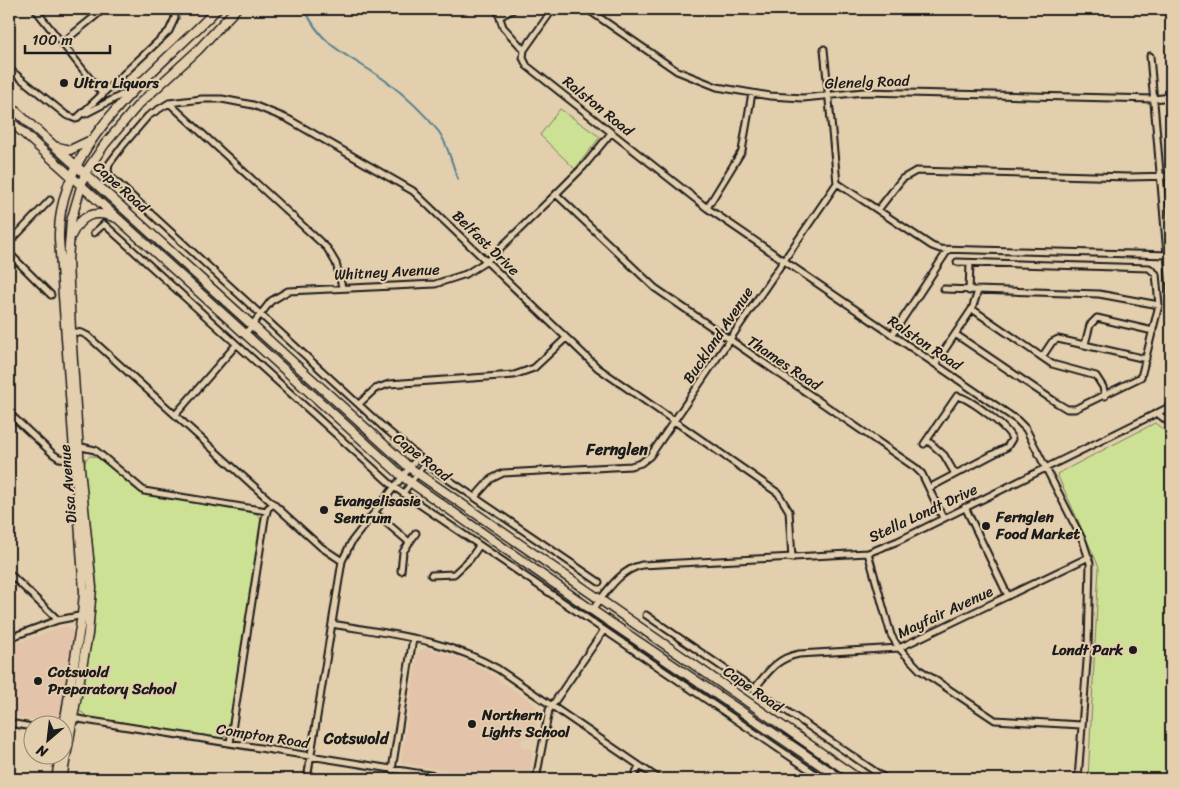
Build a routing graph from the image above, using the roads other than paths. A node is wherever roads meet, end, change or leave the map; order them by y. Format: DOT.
graph roads {
  1 [pos="35,9"];
  2 [pos="174,9"];
  3 [pos="217,9"];
  4 [pos="236,9"];
  5 [pos="497,9"];
  6 [pos="514,9"];
  7 [pos="553,9"];
  8 [pos="587,9"];
  9 [pos="99,13"];
  10 [pos="501,16"];
  11 [pos="62,42"];
  12 [pos="824,49"];
  13 [pos="523,52"];
  14 [pos="1150,56"];
  15 [pos="9,69"];
  16 [pos="140,85"];
  17 [pos="752,93"];
  18 [pos="103,95"];
  19 [pos="829,95"];
  20 [pos="1171,97"];
  21 [pos="1154,99"];
  22 [pos="168,104"];
  23 [pos="9,105"];
  24 [pos="80,116"];
  25 [pos="9,120"];
  26 [pos="611,134"];
  27 [pos="96,135"];
  28 [pos="56,146"];
  29 [pos="76,166"];
  30 [pos="85,173"];
  31 [pos="110,176"];
  32 [pos="1171,176"];
  33 [pos="71,177"];
  34 [pos="1160,177"];
  35 [pos="837,183"];
  36 [pos="81,185"];
  37 [pos="556,194"];
  38 [pos="50,200"];
  39 [pos="707,208"];
  40 [pos="878,210"];
  41 [pos="120,220"];
  42 [pos="94,233"];
  43 [pos="69,241"];
  44 [pos="9,243"];
  45 [pos="948,250"];
  46 [pos="9,254"];
  47 [pos="1170,256"];
  48 [pos="487,261"];
  49 [pos="784,261"];
  50 [pos="957,262"];
  51 [pos="970,263"];
  52 [pos="342,287"];
  53 [pos="944,289"];
  54 [pos="969,291"];
  55 [pos="978,291"];
  56 [pos="51,295"];
  57 [pos="1171,300"];
  58 [pos="1159,305"];
  59 [pos="972,309"];
  60 [pos="260,313"];
  61 [pos="252,324"];
  62 [pos="68,331"];
  63 [pos="1153,332"];
  64 [pos="244,334"];
  65 [pos="955,334"];
  66 [pos="892,335"];
  67 [pos="566,338"];
  68 [pos="730,341"];
  69 [pos="1085,344"];
  70 [pos="236,345"];
  71 [pos="1042,357"];
  72 [pos="1146,359"];
  73 [pos="935,364"];
  74 [pos="1106,396"];
  75 [pos="359,404"];
  76 [pos="1171,406"];
  77 [pos="9,413"];
  78 [pos="1157,413"];
  79 [pos="176,414"];
  80 [pos="674,421"];
  81 [pos="1171,424"];
  82 [pos="75,446"];
  83 [pos="418,457"];
  84 [pos="76,460"];
  85 [pos="422,466"];
  86 [pos="410,468"];
  87 [pos="1047,468"];
  88 [pos="417,473"];
  89 [pos="955,474"];
  90 [pos="403,477"];
  91 [pos="411,482"];
  92 [pos="394,487"];
  93 [pos="929,488"];
  94 [pos="403,494"];
  95 [pos="475,496"];
  96 [pos="274,504"];
  97 [pos="965,507"];
  98 [pos="267,511"];
  99 [pos="375,512"];
  100 [pos="943,518"];
  101 [pos="416,534"];
  102 [pos="409,542"];
  103 [pos="480,546"];
  104 [pos="868,553"];
  105 [pos="1089,556"];
  106 [pos="792,558"];
  107 [pos="342,561"];
  108 [pos="401,571"];
  109 [pos="9,573"];
  110 [pos="431,575"];
  111 [pos="599,582"];
  112 [pos="1008,596"];
  113 [pos="600,600"];
  114 [pos="592,610"];
  115 [pos="86,615"];
  116 [pos="646,615"];
  117 [pos="58,620"];
  118 [pos="332,624"];
  119 [pos="604,630"];
  120 [pos="9,638"];
  121 [pos="413,638"];
  122 [pos="899,648"];
  123 [pos="755,688"];
  124 [pos="552,706"];
  125 [pos="69,716"];
  126 [pos="72,717"];
  127 [pos="9,723"];
  128 [pos="22,725"];
  129 [pos="1081,725"];
  130 [pos="230,743"];
  131 [pos="311,756"];
  132 [pos="834,761"];
  133 [pos="58,766"];
  134 [pos="63,766"];
  135 [pos="639,766"];
  136 [pos="392,770"];
  137 [pos="828,770"];
  138 [pos="56,779"];
  139 [pos="62,779"];
  140 [pos="307,779"];
  141 [pos="454,779"];
  142 [pos="536,779"];
  143 [pos="633,779"];
  144 [pos="659,779"];
  145 [pos="822,779"];
  146 [pos="841,779"];
  147 [pos="859,779"];
  148 [pos="886,779"];
  149 [pos="1078,779"];
  1 -- 11 [label="street"];
  2 -- 18 [label="street"];
  3 -- 16 [label="main road"];
  4 -- 30 [label="main road, Disa Avenue"];
  5 -- 10 [label="street, Ralston Road"];
  6 -- 10 [label="street"];
  7 -- 13 [label="street"];
  8 -- 17 [label="street, Glenelg Road"];
  9 -- 11 [label="street"];
  10 -- 13 [label="street, Ralston Road"];
  11 -- 18 [label="street"];
  12 -- 19 [label="street"];
  13 -- 26 [label="street, Ralston Road"];
  14 -- 21 [label="street"];
  15 -- 24 [label="street"];
  16 -- 24 [label="street"];
  16 -- 27 [label="main road"];
  17 -- 19 [label="street, Glenelg Road"];
  17 -- 39 [label="street"];
  18 -- 24 [label="street"];
  19 -- 21 [label="street, Glenelg Road"];
  19 -- 35 [label="street"];
  20 -- 21 [label="street, Glenelg Road"];
  21 -- 34 [label="street"];
  22 -- 31 [label="street, Belfast Drive"];
  22 -- 48 [label="street, Belfast Drive"];
  22 -- 52 [label="street"];
  23 -- 28 [label="main road, Cape Road"];
  25 -- 33 [label="main road, Cape Road"];
  26 -- 37 [label="street, Whitney Avenue"];
  26 -- 39 [label="street, Ralston Road"];
  27 -- 28 [label="main road"];
  27 -- 29 [label="main road, Disa Avenue"];
  28 -- 29 [label="main road, Cape Road"];
  29 -- 30 [label="main road, Cape Road"];
  29 -- 33 [label="main road, Disa Avenue"];
  30 -- 36 [label="main road, Disa Avenue"];
  30 -- 61 [label="main road, Cape Road"];
  31 -- 60 [label="street, Cape Road"];
  32 -- 34 [label="street"];
  33 -- 36 [label="main road, Cape Road"];
  33 -- 62 [label="main road, Disa Avenue"];
  34 -- 40 [label="street"];
  34 -- 47 [label="street"];
  35 -- 40 [label="street"];
  35 -- 49 [label="street, Buckland Avenue"];
  36 -- 41 [label="main road, Cape Road"];
  36 -- 43 [label="main road, Disa Avenue"];
  37 -- 48 [label="street, Whitney Avenue"];
  37 -- 68 [label="street, Thames Road"];
  38 -- 44 [label="street"];
  39 -- 49 [label="street, Ralston Road"];
  40 -- 45 [label="street"];
  41 -- 43 [label="main road"];
  41 -- 64 [label="main road, Cape Road"];
  42 -- 70 [label="street"];
  43 -- 62 [label="main road, Disa Avenue"];
  45 -- 47 [label="street"];
  45 -- 66 [label="street"];
  46 -- 56 [label="street"];
  47 -- 57 [label="street"];
  48 -- 52 [label="street, Whitney Avenue"];
  48 -- 67 [label="street, Belfast Drive"];
  49 -- 66 [label="street, Ralston Road"];
  49 -- 68 [label="street, Buckland Avenue"];
  50 -- 51 [label="street"];
  51 -- 54 [label="street"];
  51 -- 58 [label="street"];
  52 -- 60 [label="street, Whitney Avenue"];
  53 -- 54 [label="street"];
  54 -- 55 [label="street"];
  55 -- 58 [label="street"];
  55 -- 59 [label="street"];
  58 -- 63 [label="street"];
  59 -- 65 [label="street"];
  59 -- 71 [label="street"];
  60 -- 61 [label="street, Whitney Avenue"];
  60 -- 75 [label="street, Cape Road"];
  61 -- 64 [label="street, Whitney Avenue"];
  61 -- 86 [label="main road, Cape Road"];
  62 -- 79 [label="street"];
  62 -- 82 [label="main road, Disa Avenue"];
  63 -- 69 [label="street"];
  63 -- 72 [label="street"];
  64 -- 90 [label="main road, Cape Road"];
  65 -- 73 [label="street"];
  65 -- 74 [label="street"];
  66 -- 73 [label="street, Ralston Road"];
  67 -- 75 [label="street"];
  67 -- 80 [label="street, Belfast Drive"];
  68 -- 80 [label="street, Buckland Avenue"];
  68 -- 93 [label="street, Thames Road"];
  69 -- 71 [label="street"];
  69 -- 72 [label="street"];
  70 -- 79 [label="street"];
  70 -- 92 [label="street"];
  71 -- 74 [label="street"];
  72 -- 74 [label="street"];
  73 -- 87 [label="street, Ralston Road"];
  75 -- 83 [label="street, Cape Road"];
  76 -- 78 [label="street, Stella Londt Drive"];
  77 -- 84 [label="street"];
  78 -- 81 [label="street"];
  78 -- 87 [label="street, Stella Londt Drive"];
  79 -- 96 [label="street"];
  80 -- 95 [label="street, Buckland Avenue"];
  80 -- 106 [label="street, Belfast Drive"];
  82 -- 84 [label="main road, Disa Avenue"];
  82 -- 98 [label="street"];
  83 -- 86 [label="street"];
  83 -- 95 [label="street, Cape Road"];
  84 -- 115 [label="main road, Disa Avenue"];
  85 -- 88 [label="street"];
  86 -- 88 [label="main road, Cape Road"];
  86 -- 90 [label="street"];
  87 -- 97 [label="street, Stella Londt Drive"];
  87 -- 105 [label="street, Ralston Road"];
  88 -- 91 [label="street"];
  88 -- 113 [label="main road, Cape Road"];
  89 -- 89 [label="street"];
  89 -- 93 [label="street"];
  90 -- 91 [label="main road, Cape Road"];
  90 -- 92 [label="street"];
  91 -- 94 [label="street"];
  91 -- 114 [label="main road, Cape Road"];
  92 -- 94 [label="street"];
  92 -- 99 [label="street"];
  93 -- 100 [label="street, Thames Road"];
  94 -- 103 [label="street"];
  95 -- 111 [label="street, Cape Road"];
  96 -- 98 [label="street"];
  96 -- 107 [label="street"];
  97 -- 100 [label="street, Stella Londt Drive"];
  97 -- 112 [label="street"];
  98 -- 130 [label="street"];
  99 -- 102 [label="street"];
  99 -- 107 [label="street"];
  100 -- 104 [label="street, Stella Londt Drive"];
  101 -- 102 [label="street"];
  102 -- 108 [label="street"];
  103 -- 110 [label="street"];
  103 -- 119 [label="street"];
  104 -- 106 [label="street, Stella Londt Drive"];
  104 -- 122 [label="street"];
  105 -- 112 [label="street, Mayfair Avenue"];
  105 -- 129 [label="street, Ralston Road"];
  106 -- 113 [label="street, Stella Londt Drive"];
  107 -- 118 [label="street"];
  109 -- 117 [label="street"];
  112 -- 122 [label="street, Mayfair Avenue"];
  113 -- 114 [label="street, Stella Londt Drive"];
  113 -- 132 [label="main road, Cape Road"];
  114 -- 137 [label="main road, Cape Road"];
  115 -- 117 [label="street"];
  115 -- 125 [label="main road, Disa Avenue"];
  116 -- 123 [label="street, Cape Road"];
  117 -- 120 [label="street"];
  118 -- 121 [label="street"];
  118 -- 131 [label="street"];
  119 -- 124 [label="street"];
  119 -- 145 [label="street"];
  121 -- 124 [label="street"];
  121 -- 136 [label="street"];
  122 -- 123 [label="street, Mayfair Avenue"];
  122 -- 129 [label="street"];
  123 -- 148 [label="street, Cape Road"];
  124 -- 135 [label="street"];
  124 -- 142 [label="street"];
  126 -- 130 [label="street, Compton Road"];
  127 -- 128 [label="street"];
  129 -- 149 [label="street, Ralston Road"];
  130 -- 131 [label="street, Compton Road"];
  131 -- 136 [label="street, Compton Road"];
  131 -- 140 [label="street"];
  132 -- 137 [label="main road"];
  132 -- 147 [label="main road, Cape Road"];
  133 -- 138 [label="main road"];
  134 -- 139 [label="main road, Disa Avenue"];
  135 -- 143 [label="street"];
  135 -- 144 [label="street"];
  136 -- 141 [label="street, Compton Road"];
  137 -- 146 [label="main road, Cape Road"];
}
